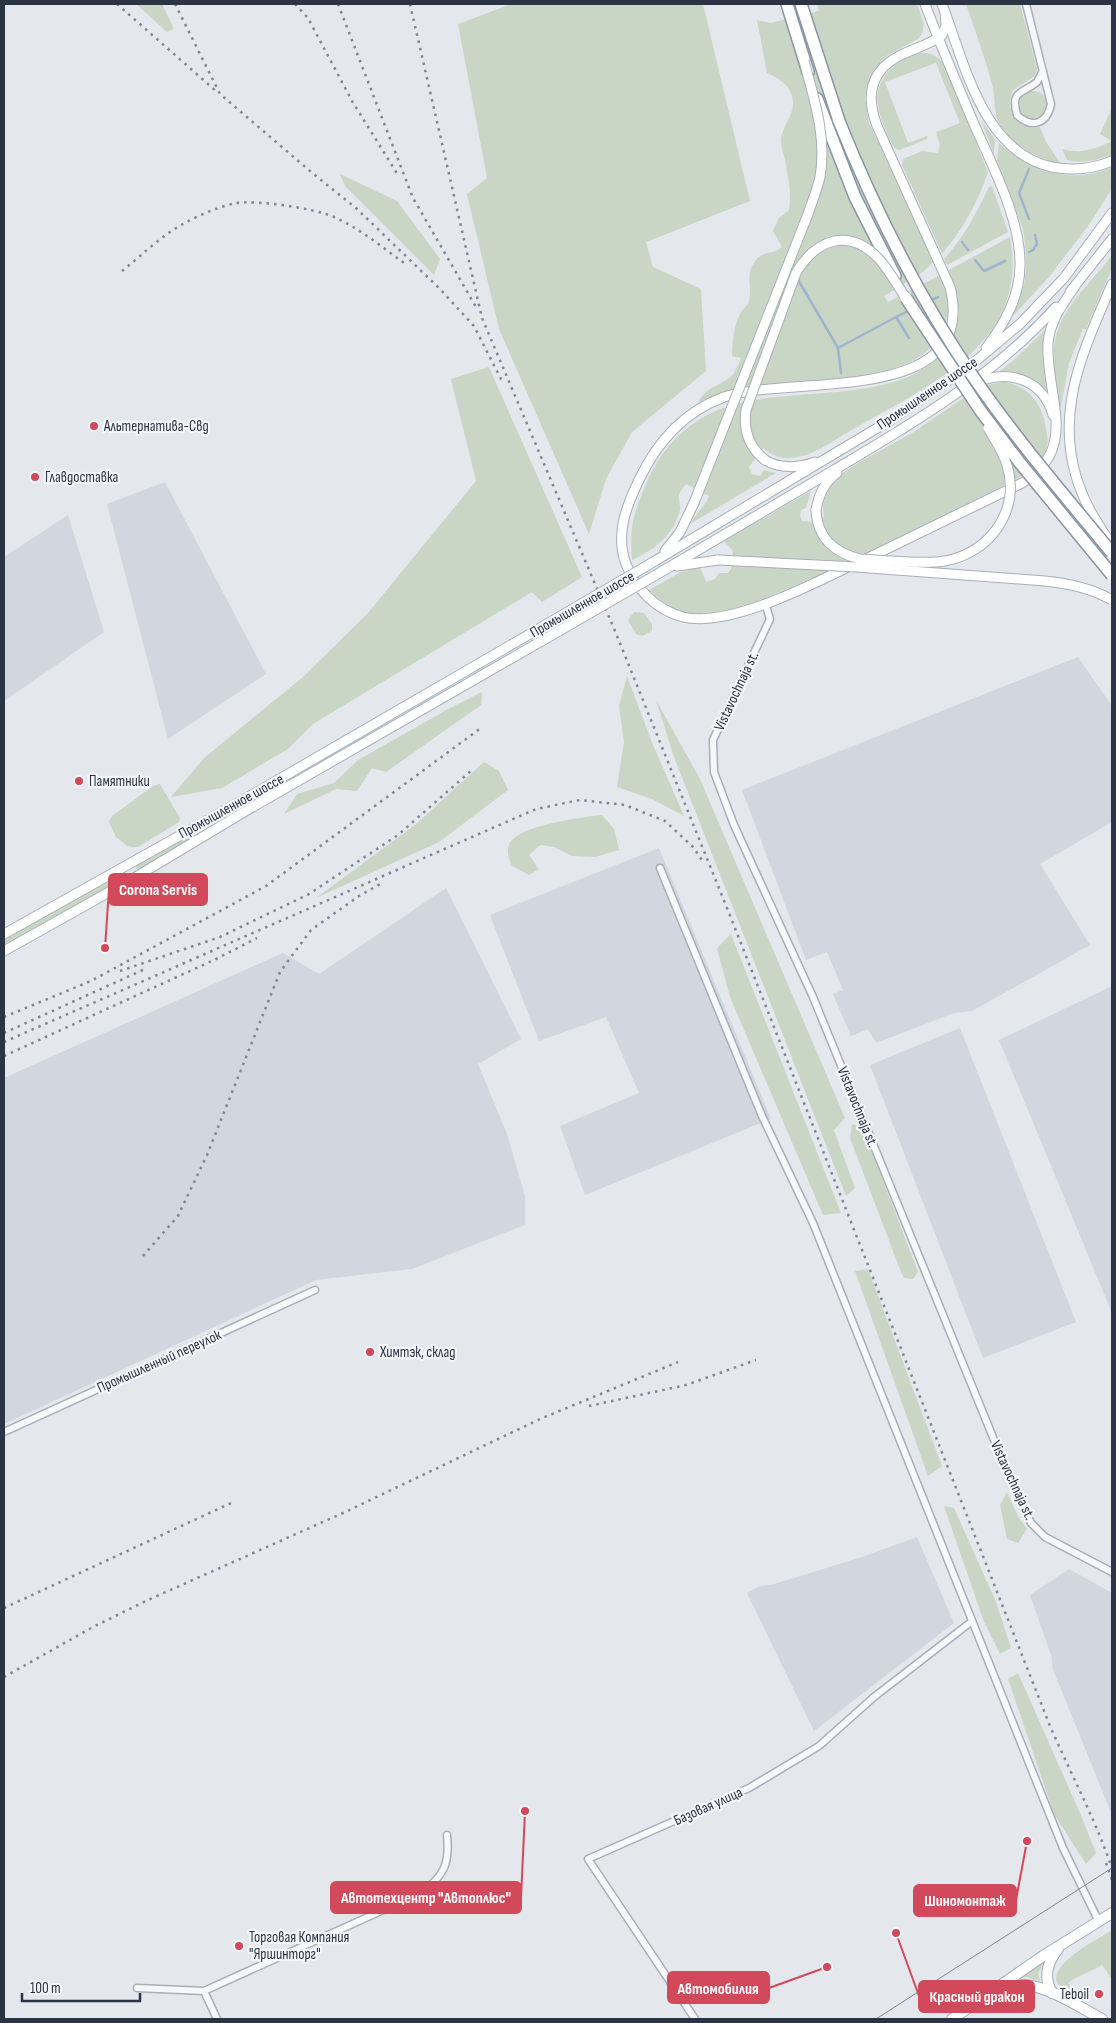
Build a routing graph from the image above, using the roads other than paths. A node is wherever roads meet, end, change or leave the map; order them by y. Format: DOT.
graph roads {
  1 [pos="788,4"];
  2 [pos="802,4"];
  3 [pos="925,4"];
  4 [pos="1026,4"];
  5 [pos="944,8"];
  6 [pos="930,18"];
  7 [pos="938,38"];
  8 [pos="920,46"];
  9 [pos="960,51"];
  10 [pos="946,58"];
  11 [pos="804,61"];
  12 [pos="1043,71"];
  13 [pos="1112,161"];
  14 [pos="1112,213"];
  15 [pos="1112,239"];
  16 [pos="1112,284"];
  17 [pos="1074,288"];
  18 [pos="906,298"];
  19 [pos="971,365"];
  20 [pos="961,388"];
  21 [pos="1055,424"];
  22 [pos="856,457"];
  23 [pos="827,458"];
  24 [pos="1112,546"];
  25 [pos="1112,553"];
  26 [pos="655,561"];
  27 [pos="661,572"];
  28 [pos="1112,575"];
  29 [pos="1112,600"];
  30 [pos="765,603"];
  31 [pos="126,864"];
  32 [pos="660,868"];
  33 [pos="134,878"];
  34 [pos="4,934"];
  35 [pos="4,951"];
  36 [pos="315,1290"];
  37 [pos="4,1432"];
  38 [pos="1112,1572"];
  39 [pos="972,1622"];
  40 [pos="447,1835"];
  41 [pos="1112,1913"];
  42 [pos="1099,1922"];
  43 [pos="1061,1946"];
  44 [pos="137,1988"];
  45 [pos="204,1991"];
  46 [pos="1052,1993"];
  47 [pos="990,1994"];
  48 [pos="217,2019"];
  49 [pos="695,2019"];
  50 [pos="952,2019"];
  51 [pos="1102,2019"];
  1 -- 11 [label="highway"];
  2 -- 25 [label="highway, bridge"];
  3 -- 6 [label="main road"];
  4 -- 12 [label="street"];
  5 -- 7 [label="main road"];
  5 -- 9 [label="main road"];
  6 -- 7 [label="main road"];
  6 -- 8 [label="main road"];
  7 -- 8 [label="main road"];
  7 -- 9 [label="main road"];
  7 -- 10 [label="main road"];
  8 -- 10 [label="main road"];
  8 -- 30 [label="main road"];
  9 -- 13 [label="main road"];
  10 -- 19 [label="main road"];
  11 -- 18 [label="highway, bridge"];
  11 -- 26 [label="main road, bridge"];
  12 -- 12 [label="street"];
  14 -- 19 [label="main road, Промышленное шоссе"];
  15 -- 17 [label="main road, Промышленное шоссе"];
  16 -- 24 [label="main road"];
  17 -- 20 [label="main road, Промышленное шоссе"];
  17 -- 21 [label="main road"];
  18 -- 20 [label="highway, bridge"];
  18 -- 23 [label="main road, bridge"];
  19 -- 23 [label="main road, Промышленное шоссе"];
  20 -- 21 [label="main road"];
  20 -- 22 [label="main road, Промышленное шоссе"];
  20 -- 22 [label="main road, bridge"];
  20 -- 28 [label="highway, bridge"];
  21 -- 30 [label="main road"];
  22 -- 27 [label="main road, Промышленное шоссе"];
  23 -- 26 [label="main road, Промышленное шоссе"];
  26 -- 31 [label="main road, Промышленное шоссе, bridge"];
  27 -- 29 [label="main road, bridge"];
  27 -- 33 [label="main road, Промышленное шоссе, bridge"];
  30 -- 38 [label="street, Vistavochnaja st."];
  31 -- 33 [label="main road"];
  31 -- 34 [label="main road, Промышленное шоссе"];
  32 -- 39 [label="street"];
  33 -- 35 [label="main road, Промышленное шоссе"];
  36 -- 37 [label="street, Промышленный переулок"];
  39 -- 42 [label="street"];
  39 -- 49 [label="street, Базовая улица"];
  40 -- 45 [label="street"];
  41 -- 42 [label="main road"];
  42 -- 43 [label="main road"];
  43 -- 46 [label="main road"];
  43 -- 47 [label="main road"];
  44 -- 45 [label="street"];
  45 -- 48 [label="street"];
  46 -- 47 [label="main road"];
  46 -- 51 [label="main road"];
  47 -- 50 [label="main road"];
}
